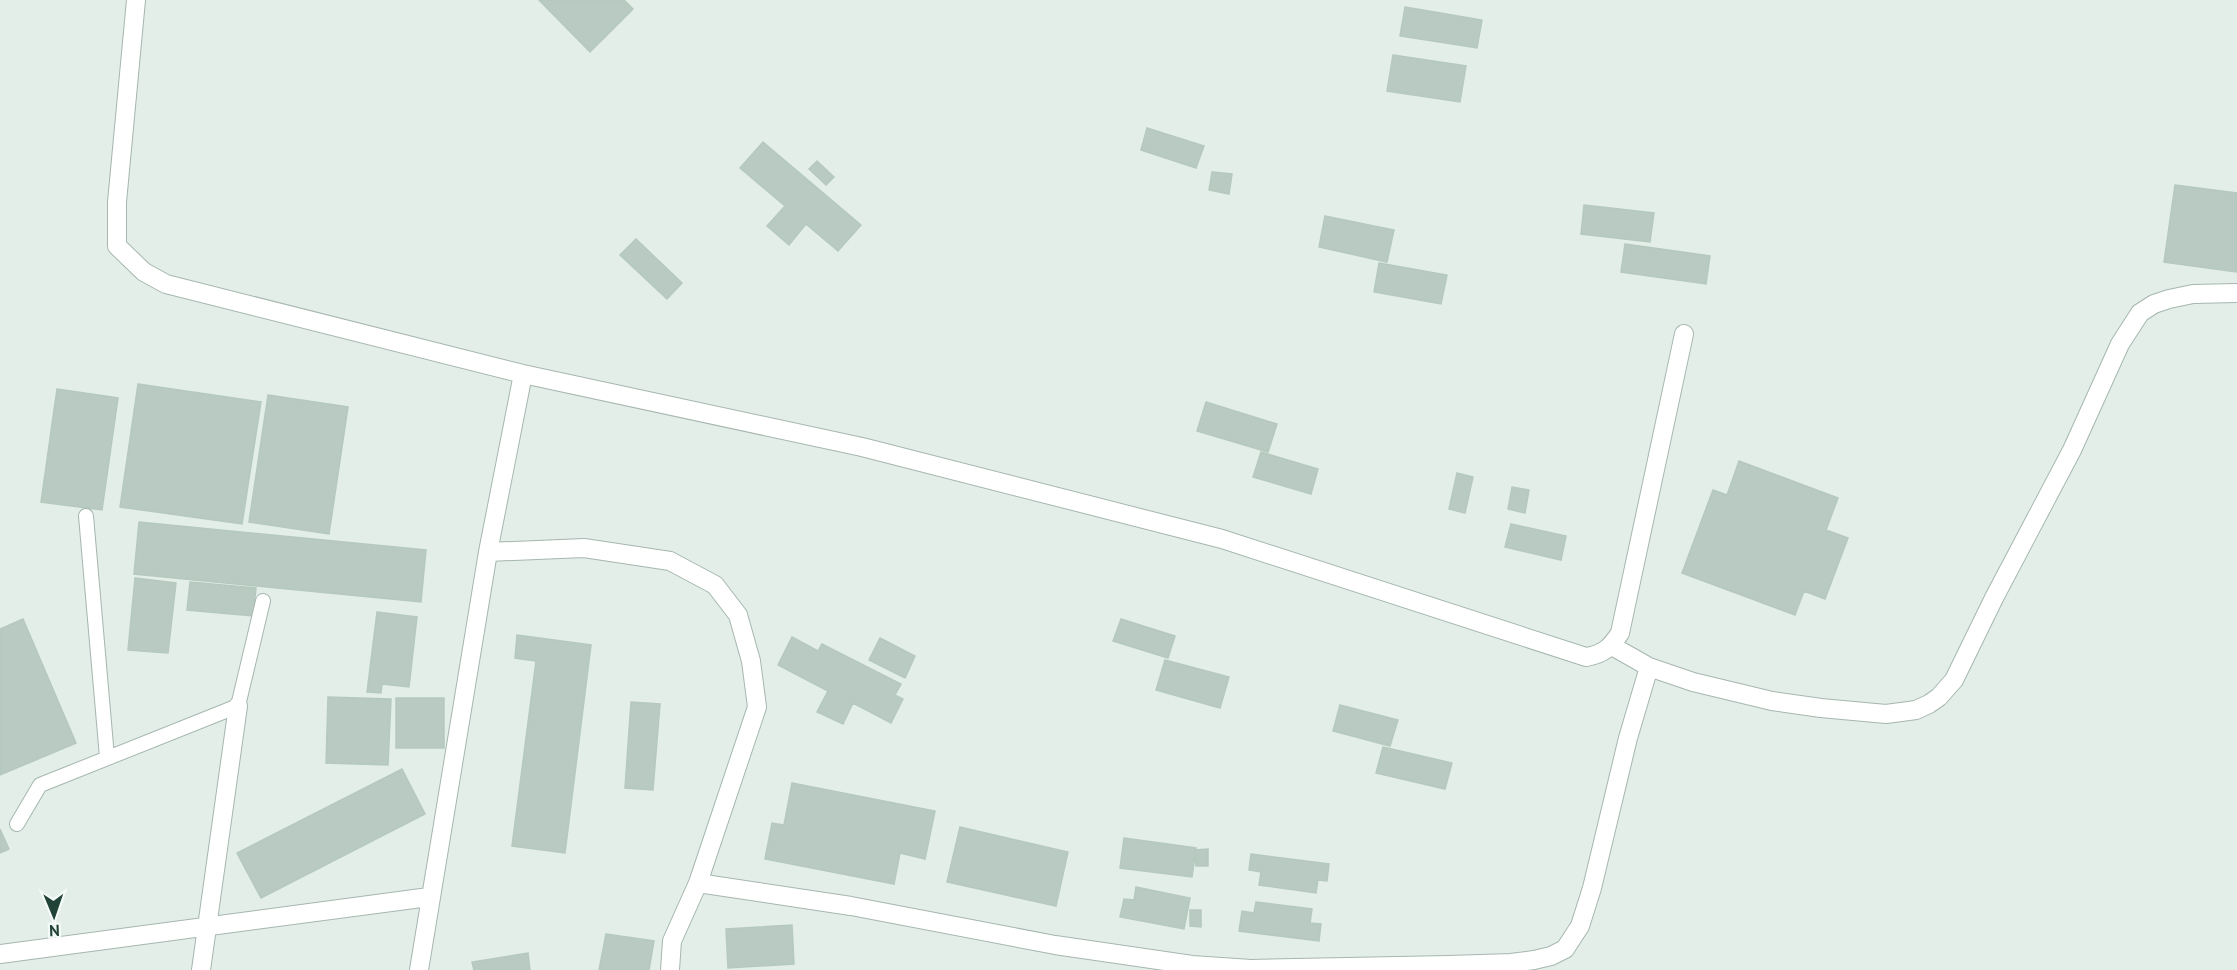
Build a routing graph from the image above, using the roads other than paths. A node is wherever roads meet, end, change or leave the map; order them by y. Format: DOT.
graph roads {
  1 [pos="136,0"];
  2 [pos="2237,293"];
  3 [pos="1684,334"];
  4 [pos="523,374"];
  5 [pos="86,516"];
  6 [pos="488,552"];
  7 [pos="263,601"];
  8 [pos="1612,646"];
  9 [pos="1649,667"];
  10 [pos="238,706"];
  11 [pos="107,758"];
  12 [pos="17,824"];
  13 [pos="698,883"];
  14 [pos="429,897"];
  15 [pos="209,928"];
  16 [pos="0,954"];
  17 [pos="201,970"];
  18 [pos="419,970"];
  19 [pos="670,970"];
  1 -- 4 [label="street"];
  2 -- 9 [label="street"];
  3 -- 8 [label="street"];
  4 -- 6 [label="street"];
  4 -- 8 [label="street"];
  5 -- 11 [label="lane"];
  6 -- 13 [label="street"];
  6 -- 14 [label="street"];
  7 -- 10 [label="lane"];
  8 -- 9 [label="street"];
  9 -- 13 [label="street"];
  10 -- 11 [label="lane"];
  10 -- 15 [label="street"];
  11 -- 12 [label="lane"];
  13 -- 19 [label="street"];
  14 -- 15 [label="street"];
  14 -- 18 [label="street"];
  15 -- 16 [label="street"];
  15 -- 17 [label="street"];
}
